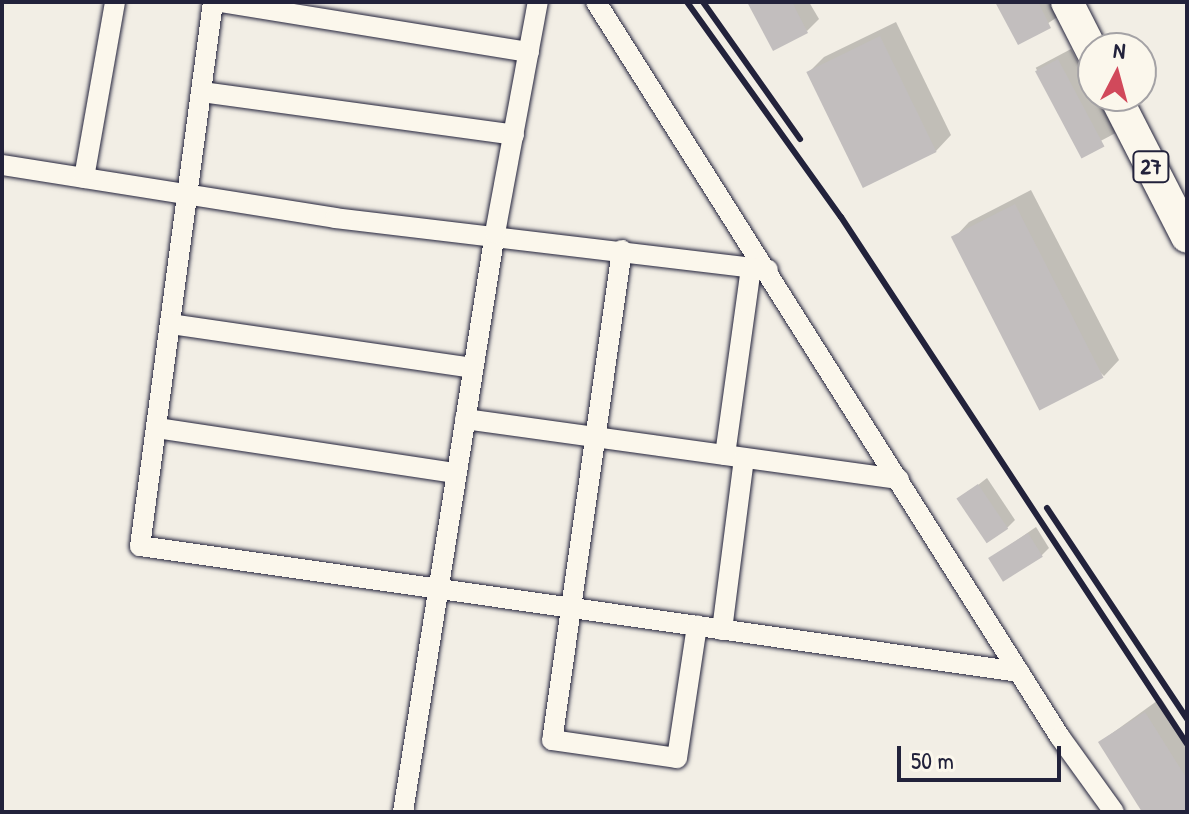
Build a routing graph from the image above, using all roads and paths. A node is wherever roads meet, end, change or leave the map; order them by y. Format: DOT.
graph roads {
  1 [pos="115,2"];
  2 [pos="213,2"];
  3 [pos="220,2"];
  4 [pos="538,2"];
  5 [pos="596,2"];
  6 [pos="1067,2"];
  7 [pos="1082,32"];
  8 [pos="529,52"];
  9 [pos="202,92"];
  10 [pos="1123,112"];
  11 [pos="514,135"];
  12 [pos="2,165"];
  13 [pos="84,178"];
  14 [pos="189,197"];
  15 [pos="495,233"];
  16 [pos="1187,237"];
  17 [pos="622,250"];
  18 [pos="759,269"];
  19 [pos="171,324"];
  20 [pos="473,368"];
  21 [pos="465,419"];
  22 [pos="157,428"];
  23 [pos="594,437"];
  24 [pos="734,456"];
  25 [pos="456,473"];
  26 [pos="899,479"];
  27 [pos="437,590"];
  28 [pos="568,608"];
  29 [pos="697,626"];
  30 [pos="722,630"];
  31 [pos="1019,672"];
  32 [pos="403,812"];
  33 [pos="1114,812"];
  1 -- 13 [label="street"];
  2 -- 9 [label="street"];
  3 -- 8 [label="street"];
  4 -- 8 [label="street"];
  5 -- 18 [label="street"];
  6 -- 7 [label="main road"];
  8 -- 11 [label="street"];
  9 -- 11 [label="street"];
  9 -- 14 [label="street"];
  10 -- 16 [label="main road, 27"];
  11 -- 15 [label="street"];
  12 -- 13 [label="street"];
  13 -- 14 [label="street"];
  14 -- 15 [label="street"];
  14 -- 19 [label="street"];
  15 -- 17 [label="street"];
  15 -- 20 [label="street"];
  17 -- 18 [label="street"];
  17 -- 23 [label="street"];
  18 -- 24 [label="street"];
  18 -- 26 [label="street"];
  19 -- 20 [label="street"];
  19 -- 22 [label="street"];
  20 -- 21 [label="street"];
  21 -- 23 [label="street"];
  21 -- 25 [label="street"];
  22 -- 25 [label="street"];
  22 -- 27 [label="street"];
  23 -- 24 [label="street"];
  23 -- 28 [label="street"];
  24 -- 26 [label="street"];
  24 -- 30 [label="street"];
  25 -- 27 [label="street"];
  26 -- 31 [label="street"];
  27 -- 28 [label="street"];
  27 -- 32 [label="street"];
  28 -- 29 [label="street"];
  28 -- 29 [label="street"];
  29 -- 30 [label="street"];
  30 -- 31 [label="street"];
  31 -- 33 [label="street"];
}
